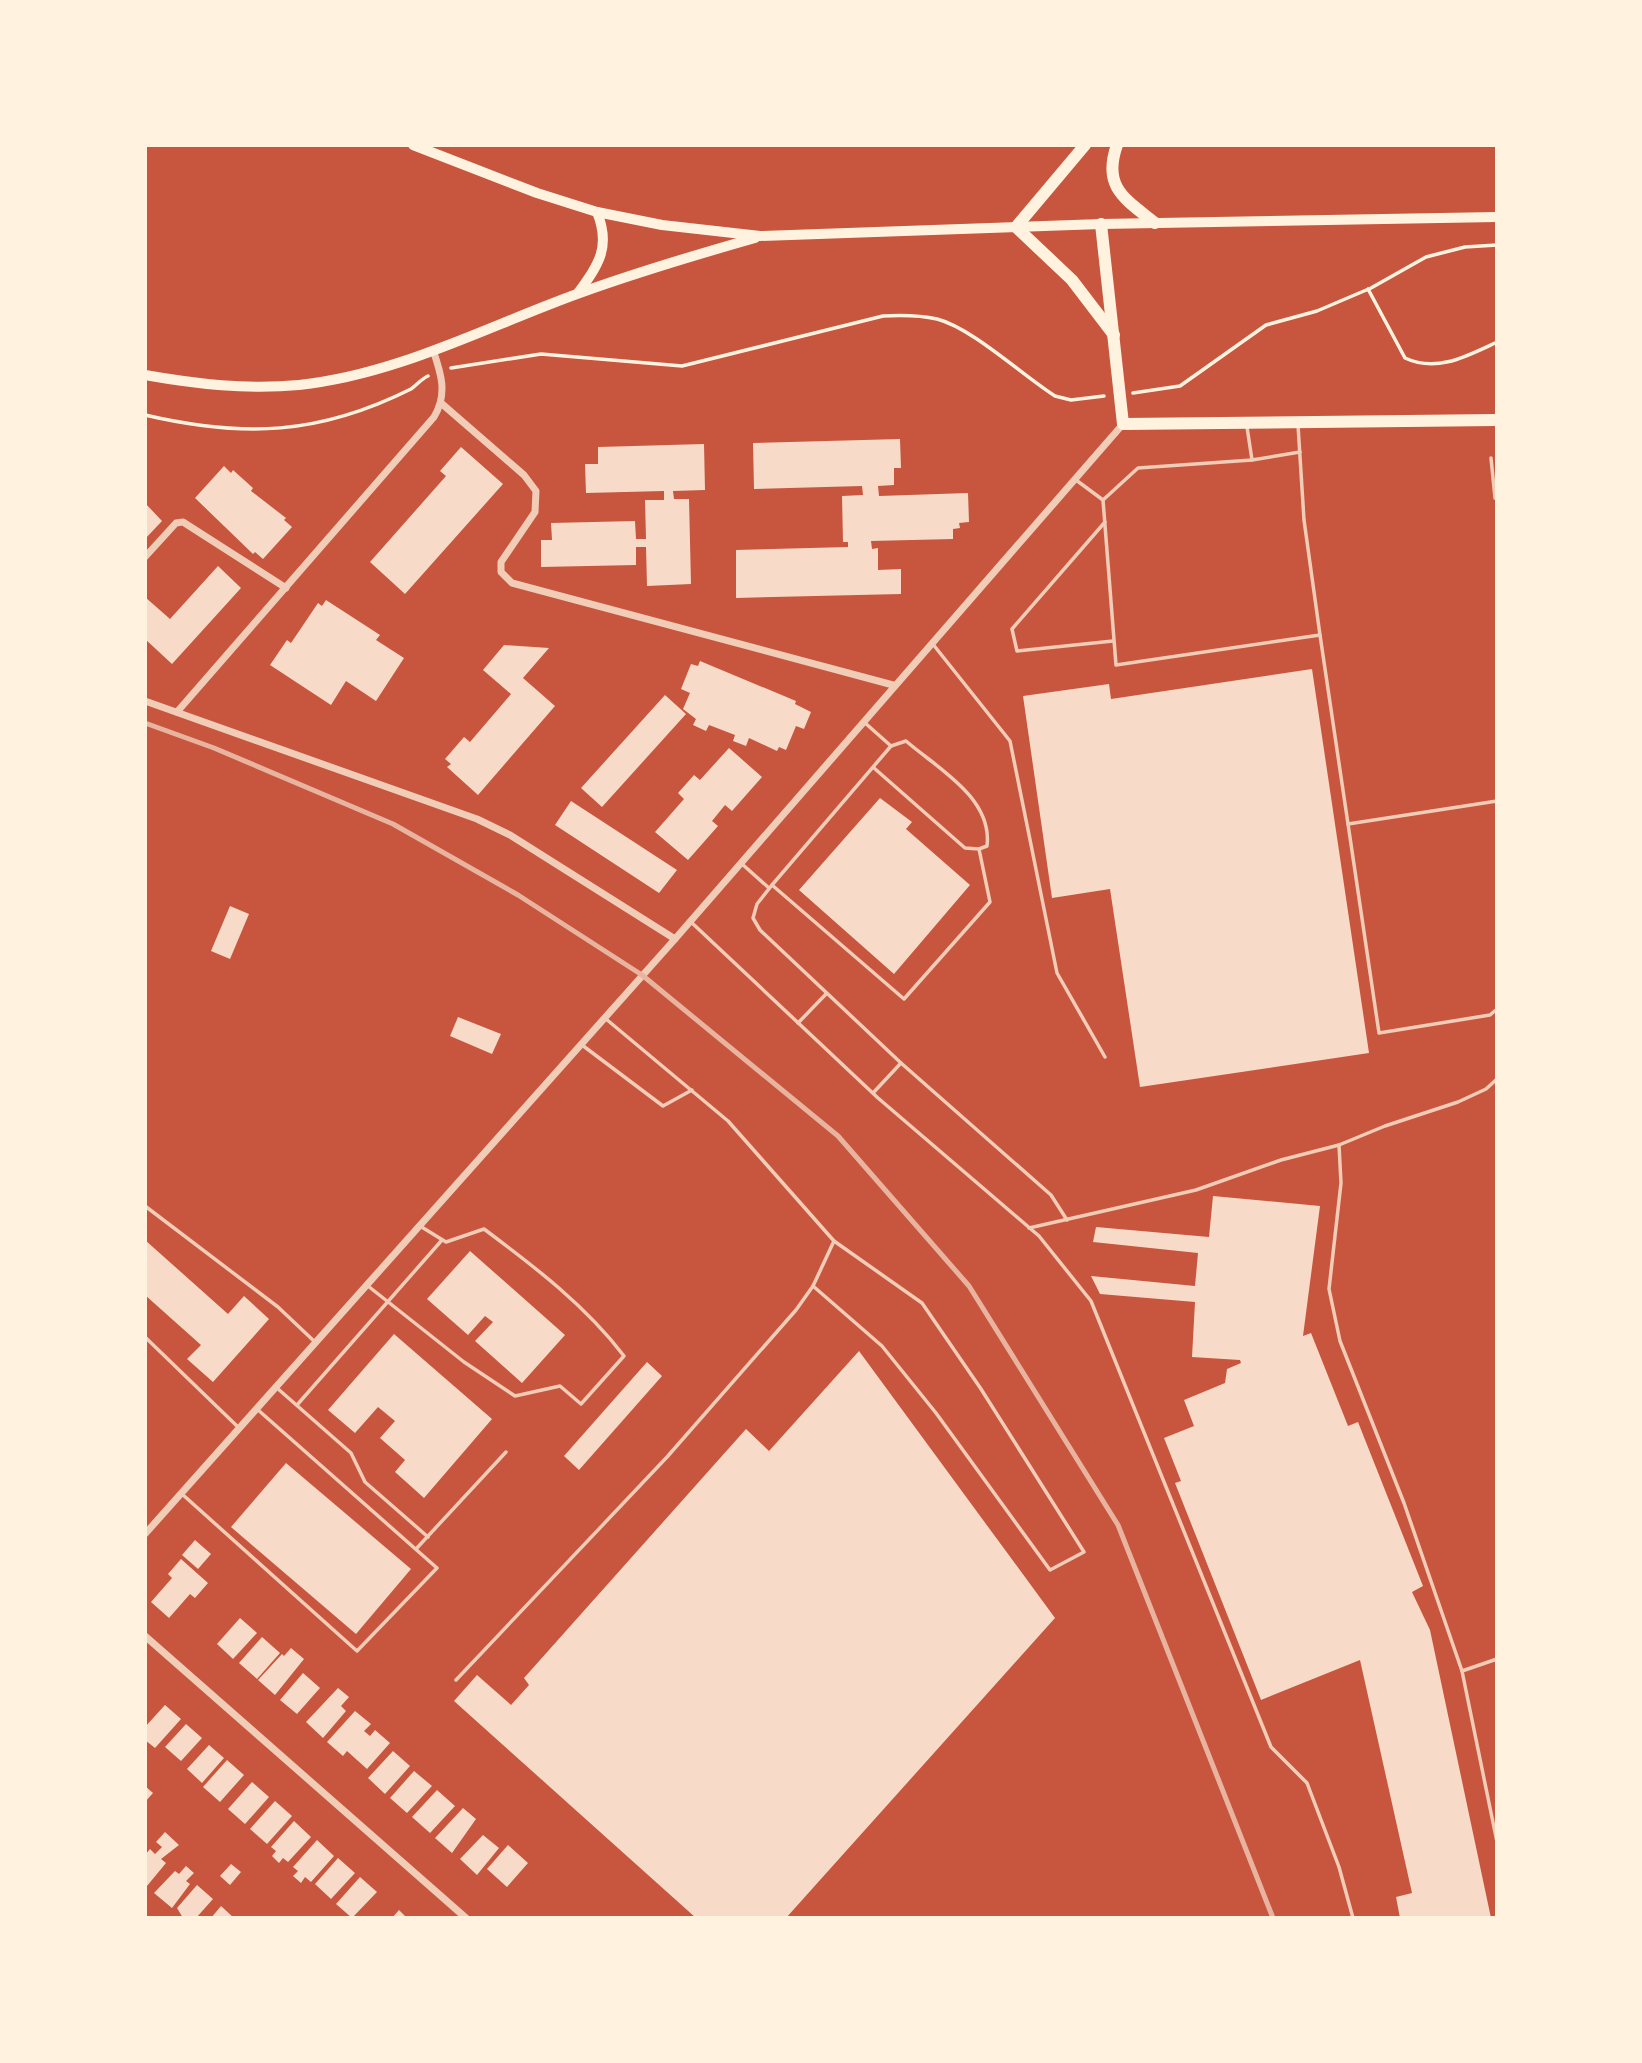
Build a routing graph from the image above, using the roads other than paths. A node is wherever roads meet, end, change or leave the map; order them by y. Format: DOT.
graph roads {
  1 [pos="413,145"];
  2 [pos="1085,145"];
  3 [pos="1117,145"];
  4 [pos="597,212"];
  5 [pos="1497,217"];
  6 [pos="1155,223"];
  7 [pos="1101,225"];
  8 [pos="1016,227"];
  9 [pos="760,236"];
  10 [pos="578,293"];
  11 [pos="1114,335"];
  12 [pos="433,349"];
  13 [pos="145,375"];
  14 [pos="441,404"];
  15 [pos="1497,420"];
  16 [pos="1298,422"];
  17 [pos="1246,423"];
  18 [pos="1123,424"];
  19 [pos="1300,452"];
  20 [pos="1491,458"];
  21 [pos="1252,460"];
  22 [pos="1074,479"];
  23 [pos="1495,498"];
  24 [pos="1103,500"];
  25 [pos="1105,522"];
  26 [pos="145,557"];
  27 [pos="286,588"];
  28 [pos="1320,635"];
  29 [pos="1114,641"];
  30 [pos="931,642"];
  31 [pos="893,685"];
  32 [pos="145,701"];
  33 [pos="177,712"];
  34 [pos="862,721"];
  35 [pos="891,746"];
  36 [pos="874,768"];
  37 [pos="1497,801"];
  38 [pos="1348,824"];
  39 [pos="979,849"];
  40 [pos="740,863"];
  41 [pos="771,887"];
  42 [pos="690,921"];
  43 [pos="675,939"];
  44 [pos="826,994"];
  45 [pos="1497,1009"];
  46 [pos="605,1017"];
  47 [pos="798,1023"];
  48 [pos="581,1044"];
  49 [pos="1105,1057"];
  50 [pos="901,1063"];
  51 [pos="1497,1079"];
  52 [pos="692,1090"];
  53 [pos="873,1093"];
  54 [pos="1339,1145"];
  55 [pos="145,1206"];
  56 [pos="1067,1220"];
  57 [pos="419,1225"];
  58 [pos="1029,1228"];
  59 [pos="442,1240"];
  60 [pos="834,1241"];
  61 [pos="366,1285"];
  62 [pos="813,1286"];
  63 [pos="388,1301"];
  64 [pos="145,1337"];
  65 [pos="315,1342"];
  66 [pos="275,1387"];
  67 [pos="297,1405"];
  68 [pos="256,1408"];
  69 [pos="239,1428"];
  70 [pos="506,1452"];
  71 [pos="181,1492"];
  72 [pos="145,1517"];
  73 [pos="153,1524"];
  74 [pos="145,1534"];
  75 [pos="428,1537"];
  76 [pos="416,1549"];
  77 [pos="145,1636"];
  78 [pos="1497,1659"];
  79 [pos="1462,1671"];
  80 [pos="456,1680"];
  81 [pos="1497,1842"];
  82 [pos="466,1918"];
  83 [pos="1353,1918"];
  1 -- 4 [label="main road"];
  2 -- 8 [label="main road"];
  3 -- 6 [label="main road"];
  4 -- 9 [label="main road"];
  4 -- 10 [label="main road"];
  5 -- 6 [label="main road"];
  6 -- 7 [label="main road"];
  7 -- 8 [label="main road"];
  7 -- 11 [label="main road"];
  8 -- 9 [label="main road"];
  8 -- 11 [label="main road"];
  9 -- 10 [label="main road"];
  10 -- 12 [label="main road"];
  11 -- 18 [label="main road"];
  12 -- 13 [label="main road"];
  12 -- 14 [label="street"];
  14 -- 27 [label="street"];
  14 -- 31 [label="street"];
  15 -- 16 [label="main road"];
  16 -- 17 [label="main road"];
  16 -- 19 [label="lane"];
  17 -- 18 [label="main road"];
  17 -- 21 [label="lane"];
  18 -- 22 [label="street"];
  19 -- 21 [label="lane"];
  19 -- 28 [label="lane"];
  20 -- 23 [label="lane"];
  21 -- 24 [label="lane"];
  22 -- 24 [label="lane"];
  22 -- 30 [label="street"];
  24 -- 25 [label="lane"];
  25 -- 29 [label="lane"];
  25 -- 29 [label="lane"];
  26 -- 27 [label="street"];
  27 -- 33 [label="street"];
  28 -- 29 [label="lane"];
  28 -- 38 [label="lane"];
  30 -- 31 [label="street"];
  30 -- 49 [label="lane"];
  31 -- 34 [label="street"];
  32 -- 33 [label="street"];
  33 -- 43 [label="street"];
  34 -- 35 [label="lane"];
  34 -- 40 [label="street"];
  35 -- 36 [label="lane"];
  35 -- 39 [label="lane"];
  36 -- 39 [label="lane"];
  36 -- 41 [label="lane"];
  37 -- 38 [label="lane"];
  38 -- 45 [label="lane"];
  39 -- 41 [label="lane"];
  40 -- 41 [label="lane"];
  40 -- 42 [label="street"];
  41 -- 44 [label="lane"];
  42 -- 43 [label="street"];
  42 -- 47 [label="lane"];
  43 -- 46 [label="street"];
  44 -- 47 [label="lane"];
  44 -- 50 [label="lane"];
  46 -- 48 [label="street"];
  46 -- 52 [label="lane"];
  47 -- 53 [label="lane"];
  48 -- 52 [label="lane"];
  48 -- 57 [label="street"];
  50 -- 53 [label="lane"];
  50 -- 56 [label="lane"];
  51 -- 54 [label="lane"];
  52 -- 60 [label="lane"];
  53 -- 58 [label="lane"];
  54 -- 56 [label="lane"];
  54 -- 79 [label="lane"];
  55 -- 65 [label="lane"];
  56 -- 58 [label="lane"];
  57 -- 59 [label="lane"];
  57 -- 61 [label="street"];
  58 -- 83 [label="lane"];
  59 -- 63 [label="lane"];
  59 -- 63 [label="lane"];
  60 -- 62 [label="lane"];
  60 -- 62 [label="lane"];
  61 -- 63 [label="lane"];
  61 -- 65 [label="street"];
  62 -- 80 [label="lane"];
  63 -- 67 [label="lane"];
  64 -- 69 [label="lane"];
  65 -- 66 [label="street"];
  66 -- 67 [label="lane"];
  66 -- 68 [label="street"];
  67 -- 75 [label="lane"];
  68 -- 69 [label="street"];
  68 -- 76 [label="lane"];
  69 -- 71 [label="street"];
  70 -- 75 [label="lane"];
  71 -- 73 [label="street"];
  71 -- 76 [label="lane"];
  72 -- 73 [label="street"];
  73 -- 74 [label="street"];
  75 -- 76 [label="lane"];
  77 -- 82 [label="street"];
  78 -- 79 [label="lane"];
  79 -- 81 [label="lane"];
}
